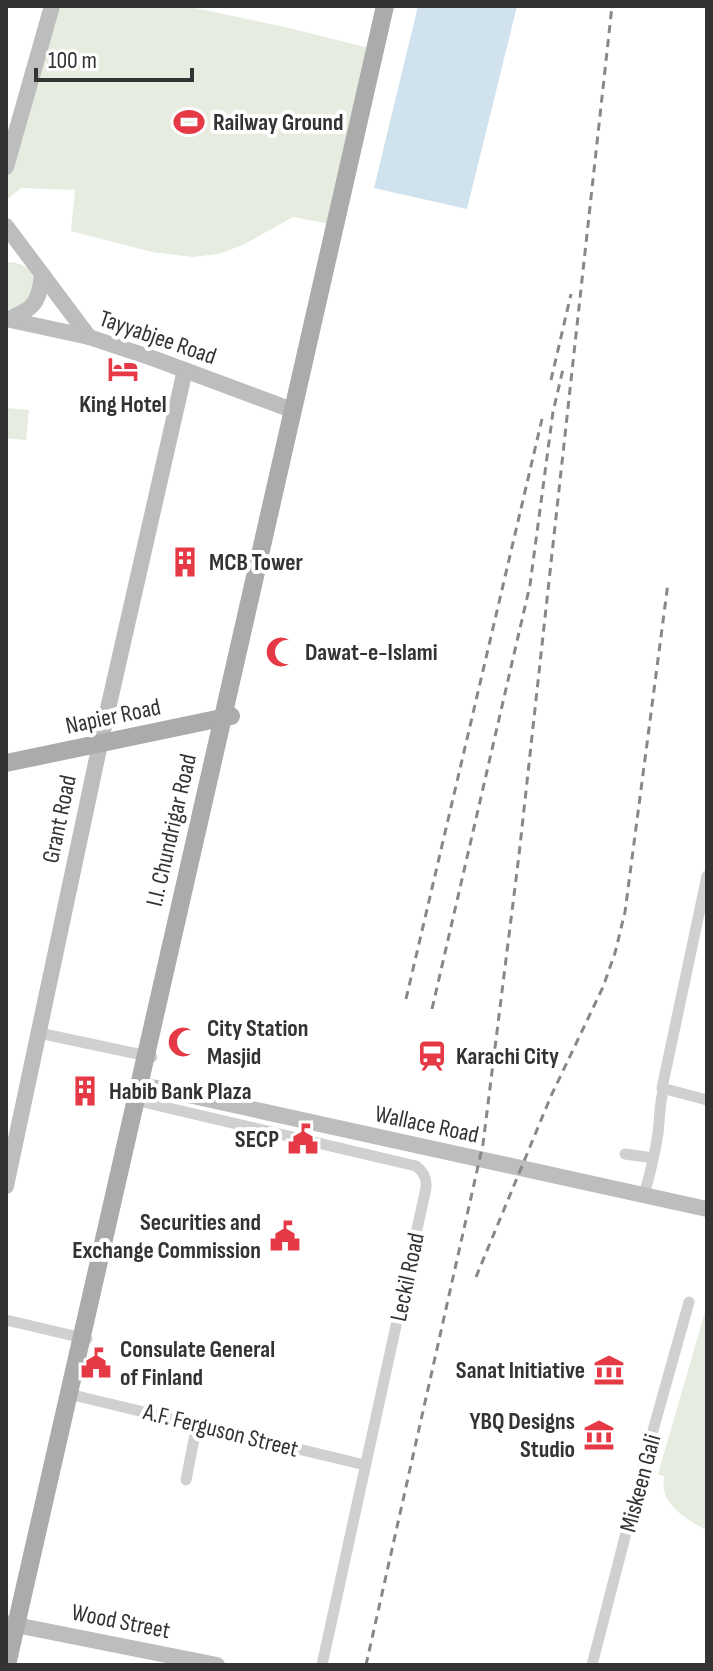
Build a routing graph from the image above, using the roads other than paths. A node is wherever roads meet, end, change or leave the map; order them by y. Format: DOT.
graph roads {
  1 [pos="52,6"];
  2 [pos="385,6"];
  3 [pos="394,6"];
  4 [pos="6,167"];
  5 [pos="6,226"];
  6 [pos="42,274"];
  7 [pos="6,319"];
  8 [pos="89,337"];
  9 [pos="185,370"];
  10 [pos="292,410"];
  11 [pos="226,716"];
  12 [pos="100,744"];
  13 [pos="6,763"];
  14 [pos="707,876"];
  15 [pos="39,1033"];
  16 [pos="149,1057"];
  17 [pos="664,1088"];
  18 [pos="143,1090"];
  19 [pos="707,1100"];
  20 [pos="625,1154"];
  21 [pos="653,1158"];
  22 [pos="6,1186"];
  23 [pos="644,1195"];
  24 [pos="707,1209"];
  25 [pos="689,1302"];
  26 [pos="6,1320"];
  27 [pos="85,1339"];
  28 [pos="77,1396"];
  29 [pos="197,1424"];
  30 [pos="365,1465"];
  31 [pos="186,1480"];
  32 [pos="16,1625"];
  33 [pos="7,1665"];
  34 [pos="17,1665"];
  35 [pos="217,1665"];
  36 [pos="322,1665"];
  37 [pos="592,1665"];
  1 -- 4 [label="street"];
  2 -- 10 [label="main road, I.I. Chundrigar Road"];
  3 -- 11 [label="main road, I.I. Chundrigar Road"];
  5 -- 6 [label="street"];
  6 -- 7 [label="street"];
  6 -- 8 [label="street"];
  7 -- 8 [label="street, Tayyabjee Road"];
  8 -- 9 [label="street, Tayyabjee Road"];
  9 -- 10 [label="street, Tayyabjee Road"];
  9 -- 12 [label="street, Grant Road"];
  10 -- 11 [label="main road, I.I. Chundrigar Road"];
  11 -- 12 [label="main road, Napier Road"];
  11 -- 16 [label="main road, I.I. Chundrigar Road"];
  12 -- 13 [label="main road, Napier Road"];
  12 -- 15 [label="street, Grant Road"];
  14 -- 17 [label="street"];
  15 -- 16 [label="street"];
  15 -- 22 [label="street, Grant Road"];
  16 -- 18 [label="main road, I.I. Chundrigar Road"];
  17 -- 19 [label="street"];
  17 -- 21 [label="street"];
  18 -- 23 [label="street, Wallace Road"];
  18 -- 27 [label="main road, I.I. Chundrigar Road"];
  18 -- 30 [label="street, Leckil Road"];
  20 -- 21 [label="street"];
  21 -- 23 [label="street"];
  23 -- 24 [label="street, Wallace Road"];
  25 -- 37 [label="street, Miskeen Gali"];
  26 -- 27 [label="street"];
  27 -- 28 [label="main road, I.I. Chundrigar Road"];
  27 -- 32 [label="main road, I.I. Chundrigar Road"];
  28 -- 29 [label="street, A.F. Ferguson Street"];
  28 -- 32 [label="main road, I.I. Chundrigar Road"];
  29 -- 30 [label="street, A.F. Ferguson Street"];
  29 -- 31 [label="street"];
  30 -- 36 [label="street, Leckil Road"];
  32 -- 33 [label="main road, I.I. Chundrigar Road"];
  32 -- 34 [label="main road, I.I. Chundrigar Road"];
  32 -- 35 [label="street, Wood Street"];
}
